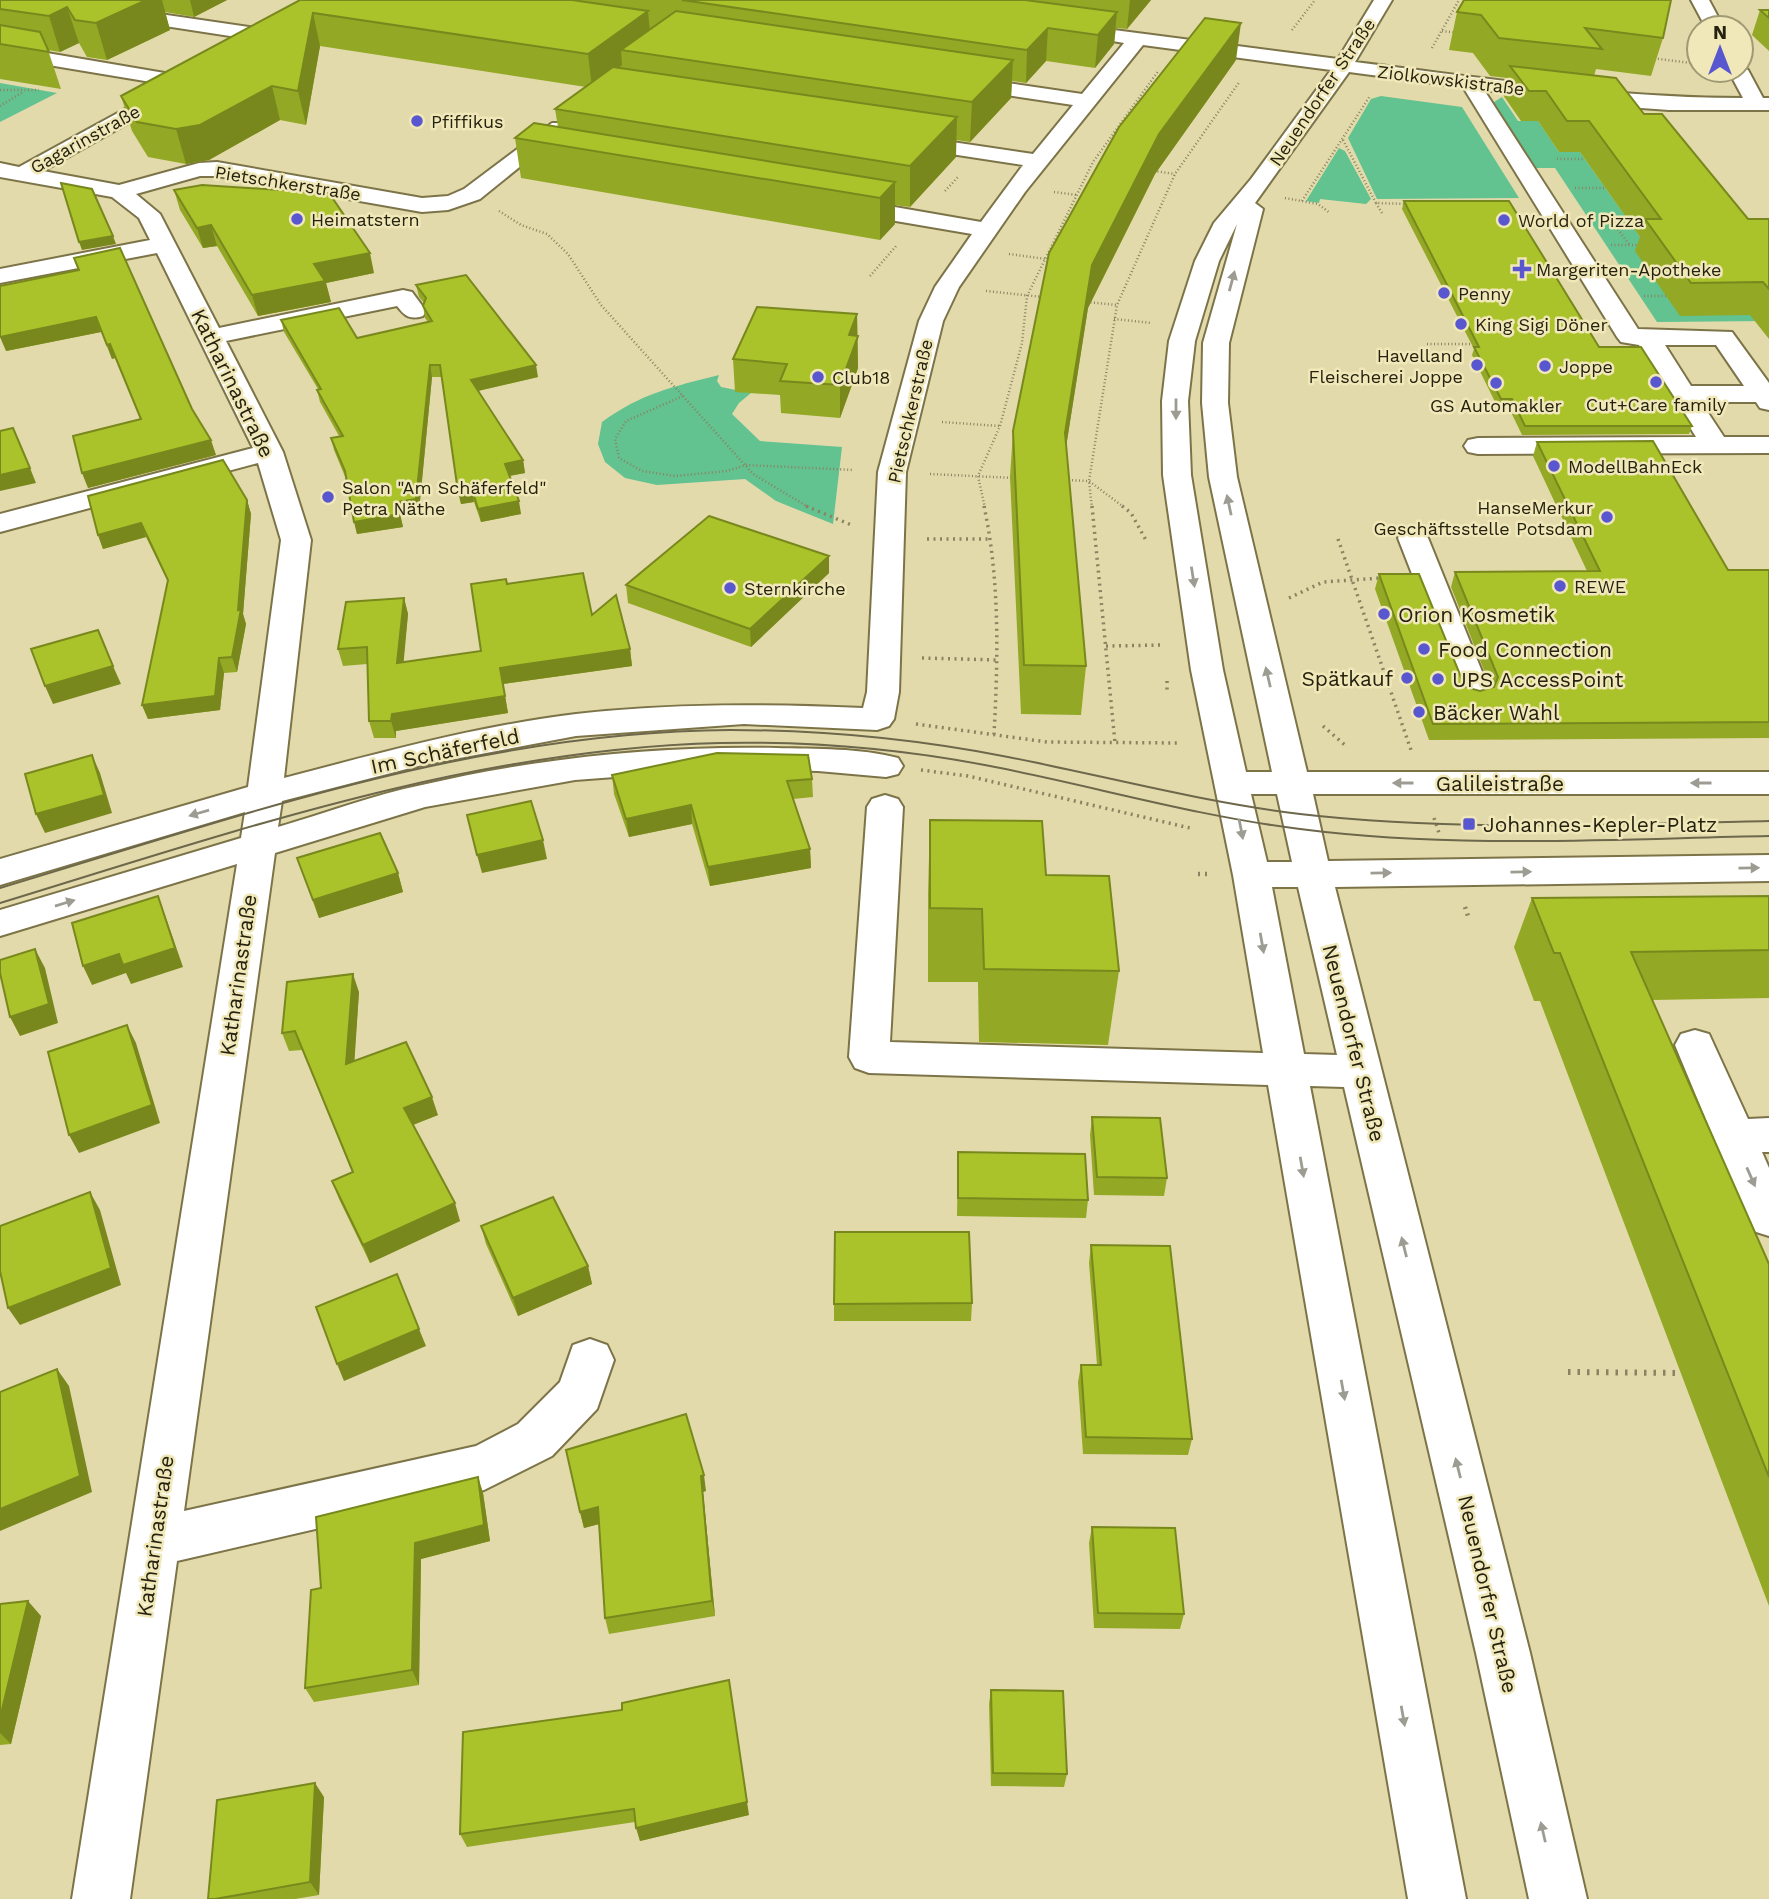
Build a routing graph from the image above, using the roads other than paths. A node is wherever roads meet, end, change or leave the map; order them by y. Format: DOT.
graph roads {
  1 [pos="27,0"];
  2 [pos="1383,0"];
  3 [pos="290,24"];
  4 [pos="1101,35"];
  5 [pos="269,36"];
  6 [pos="1138,40"];
  7 [pos="246,49"];
  8 [pos="0,51"];
  9 [pos="1343,66"];
  10 [pos="941,79"];
  11 [pos="1470,83"];
  12 [pos="1748,84"];
  13 [pos="1089,101"];
  14 [pos="1763,104"];
  15 [pos="580,110"];
  16 [pos="885,138"];
  17 [pos="527,152"];
  18 [pos="554,156"];
  19 [pos="1038,161"];
  20 [pos="11,172"];
  21 [pos="1259,184"];
  22 [pos="119,192"];
  23 [pos="826,202"];
  24 [pos="987,230"];
  25 [pos="165,244"];
  26 [pos="0,276"];
  27 [pos="414,312"];
  28 [pos="211,337"];
  29 [pos="1647,337"];
  30 [pos="1747,371"];
  31 [pos="1669,372"];
  32 [pos="1683,394"];
  33 [pos="1767,405"];
  34 [pos="1698,419"];
  35 [pos="1715,445"];
  36 [pos="1769,445"];
  37 [pos="1478,446"];
  38 [pos="269,452"];
  39 [pos="0,523"];
  40 [pos="1413,538"];
  41 [pos="1475,694"];
  42 [pos="880,706"];
  43 [pos="886,765"];
  44 [pos="1230,783"];
  45 [pos="1292,783"];
  46 [pos="1769,783"];
  47 [pos="265,794"];
  48 [pos="885,807"];
  49 [pos="257,845"];
  50 [pos="1769,868"];
  51 [pos="0,872"];
  52 [pos="1312,874"];
  53 [pos="1251,876"];
  54 [pos="0,923"];
  55 [pos="1695,1045"];
  56 [pos="1284,1070"];
  57 [pos="1361,1072"];
  58 [pos="1751,1136"];
  59 [pos="1769,1218"];
  60 [pos="590,1360"];
  61 [pos="154,1542"];
  62 [pos="101,1899"];
  63 [pos="1437,1899"];
  64 [pos="1558,1899"];
  1 -- 5 [label="street"];
  2 -- 9 [label="street, Neuendorfer Straße"];
  3 -- 5 [label="street"];
  4 -- 6 [label="street, Ziolkowskistraße"];
  5 -- 7 [label="street"];
  6 -- 9 [label="street, Ziolkowskistraße"];
  6 -- 13 [label="street, Pietschkerstraße"];
  8 -- 20 [label="street, Gagarinstraße"];
  9 -- 11 [label="street, Ziolkowskistraße"];
  9 -- 21 [label="street, Neuendorfer Straße"];
  10 -- 13 [label="street"];
  11 -- 14 [label="street, Ziolkowskistraße"];
  11 -- 29 [label="street"];
  12 -- 14 [label="street"];
  13 -- 19 [label="street, Pietschkerstraße"];
  15 -- 17 [label="street, Pietschkerstraße"];
  16 -- 19 [label="street"];
  17 -- 18 [label="street"];
  17 -- 22 [label="street, Pietschkerstraße"];
  19 -- 24 [label="street, Pietschkerstraße"];
  20 -- 22 [label="street, Katharinastraße"];
  21 -- 44 [label="street, Neuendorfer Straße, one-way"];
  45 -- 21 [label="street, Neuendorfer Straße, one-way"];
  22 -- 25 [label="street, Katharinastraße"];
  23 -- 24 [label="street"];
  24 -- 42 [label="street, Pietschkerstraße"];
  25 -- 26 [label="street"];
  25 -- 28 [label="street, Katharinastraße"];
  27 -- 28 [label="street"];
  28 -- 38 [label="street, Katharinastraße"];
  29 -- 30 [label="street"];
  29 -- 31 [label="street"];
  30 -- 31 [label="street"];
  30 -- 33 [label="street"];
  31 -- 32 [label="street"];
  32 -- 33 [label="street"];
  32 -- 34 [label="street"];
  33 -- 34 [label="street"];
  34 -- 35 [label="street"];
  35 -- 36 [label="street"];
  35 -- 37 [label="street"];
  38 -- 39 [label="street"];
  38 -- 47 [label="street, Katharinastraße"];
  40 -- 41 [label="street"];
  42 -- 47 [label="street, Im Schäferfeld"];
  43 -- 49 [label="street, Im Schäferfeld"];
  44 -- 45 [label="street, Galileistraße"];
  44 -- 53 [label="street, Neuendorfer Straße, one-way"];
  46 -- 45 [label="street, Galileistraße, one-way"];
  45 -- 52 [label="street, Neuendorfer Straße"];
  47 -- 49 [label="street, Katharinastraße"];
  47 -- 51 [label="street, Im Schäferfeld, one-way"];
  48 -- 56 [label="street"];
  54 -- 49 [label="street, Im Schäferfeld, one-way"];
  49 -- 61 [label="street, Katharinastraße"];
  52 -- 50 [label="street, one-way"];
  52 -- 53 [label="street"];
  52 -- 57 [label="street, Neuendorfer Straße"];
  53 -- 56 [label="street, Neuendorfer Straße, one-way"];
  55 -- 58 [label="street"];
  56 -- 57 [label="street"];
  56 -- 63 [label="street, Neuendorfer Straße, one-way"];
  64 -- 57 [label="street, Neuendorfer Straße, one-way"];
  58 -- 59 [label="street, one-way"];
  60 -- 61 [label="street"];
  61 -- 62 [label="street, Katharinastraße"];
}
